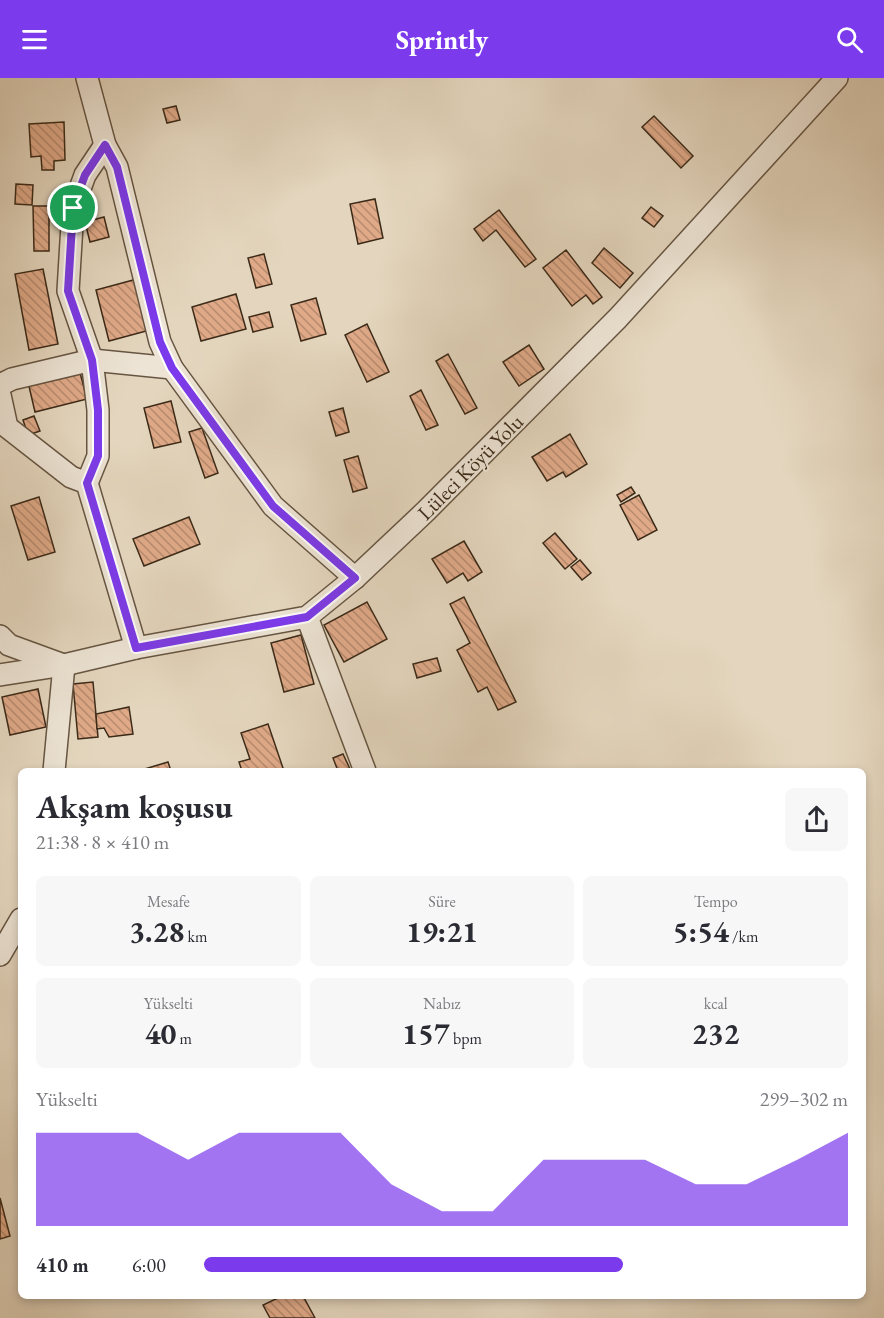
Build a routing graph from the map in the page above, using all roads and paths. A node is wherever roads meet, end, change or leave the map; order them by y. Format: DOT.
graph roads {
  1 [pos="87,78"];
  2 [pos="837,78"];
  3 [pos="105,145"];
  4 [pos="92,360"];
  5 [pos="172,368"];
  6 [pos="0,386"];
  7 [pos="0,395"];
  8 [pos="87,483"];
  9 [pos="355,578"];
  10 [pos="307,617"];
  11 [pos="0,636"];
  12 [pos="136,648"];
  13 [pos="64,665"];
  14 [pos="0,675"];
  15 [pos="54,768"];
  16 [pos="364,768"];
  17 [pos="18,924"];
  18 [pos="0,955"];
  1 -- 3 [label="street"];
  2 -- 9 [label="street, Lüleci Köyü Yolu"];
  3 -- 4 [label="street"];
  3 -- 5 [label="street"];
  4 -- 5 [label="street"];
  4 -- 6 [label="street"];
  4 -- 8 [label="street"];
  5 -- 9 [label="street"];
  7 -- 8 [label="street"];
  8 -- 12 [label="street"];
  9 -- 10 [label="street, Lüleci Köyü Yolu"];
  10 -- 12 [label="street, Lüleci Köyü Yolu"];
  10 -- 16 [label="street"];
  11 -- 13 [label="street"];
  12 -- 13 [label="street, Lüleci Köyü Yolu"];
  13 -- 14 [label="street, Lüleci Köyü Yolu"];
  13 -- 15 [label="street"];
  17 -- 18 [label="street"];
}
